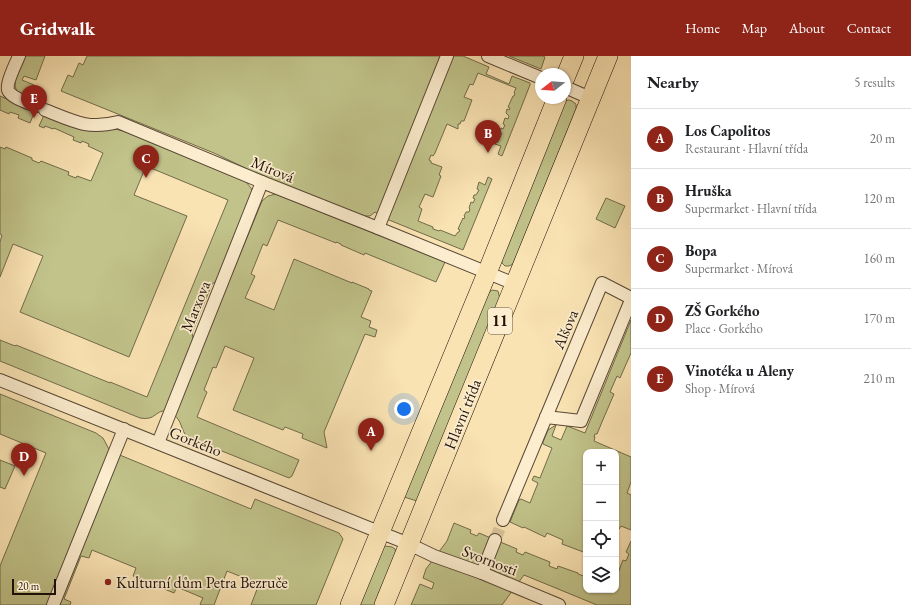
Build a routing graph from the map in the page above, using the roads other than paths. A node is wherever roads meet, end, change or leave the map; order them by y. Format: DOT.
graph roads {
  1 [pos="19,56"];
  2 [pos="447,56"];
  3 [pos="488,56"];
  4 [pos="574,56"];
  5 [pos="608,56"];
  6 [pos="569,68"];
  7 [pos="535,76"];
  8 [pos="571,90"];
  9 [pos="590,98"];
  10 [pos="555,104"];
  11 [pos="262,182"];
  12 [pos="378,228"];
  13 [pos="487,273"];
  14 [pos="514,284"];
  15 [pos="631,299"];
  16 [pos="0,380"];
  17 [pos="546,417"];
  18 [pos="124,429"];
  19 [pos="158,443"];
  20 [pos="503,520"];
  21 [pos="380,533"];
  22 [pos="495,540"];
  23 [pos="409,544"];
  24 [pos="482,573"];
  25 [pos="53,605"];
  26 [pos="350,605"];
  27 [pos="384,605"];
  28 [pos="559,605"];
  1 -- 11 [label="street, Mírová"];
  2 -- 12 [label="street"];
  3 -- 7 [label="street"];
  4 -- 6 [label="main road"];
  5 -- 9 [label="main road, Hlavní třída / 11"];
  8 -- 9 [label="street"];
  9 -- 14 [label="main road, Hlavní třída / 11"];
  10 -- 13 [label="main road, 11"];
  11 -- 12 [label="street, Mírová"];
  11 -- 19 [label="street, Marxova"];
  12 -- 13 [label="street, Mírová"];
  13 -- 14 [label="street"];
  13 -- 21 [label="main road, 11"];
  14 -- 23 [label="main road, Hlavní třída / 11"];
  15 -- 17 [label="street, Alšova"];
  15 -- 17 [label="street, Alšova"];
  16 -- 18 [label="street, Gorkého"];
  17 -- 20 [label="street, Alšova"];
  18 -- 19 [label="street, Gorkého"];
  18 -- 25 [label="street"];
  19 -- 21 [label="street, Gorkého"];
  21 -- 23 [label="street"];
  21 -- 26 [label="main road, 11"];
  22 -- 24 [label="street"];
  23 -- 24 [label="street, Svornosti"];
  23 -- 27 [label="main road, Hlavní třída / 11"];
  24 -- 28 [label="street, Svornosti"];
}
